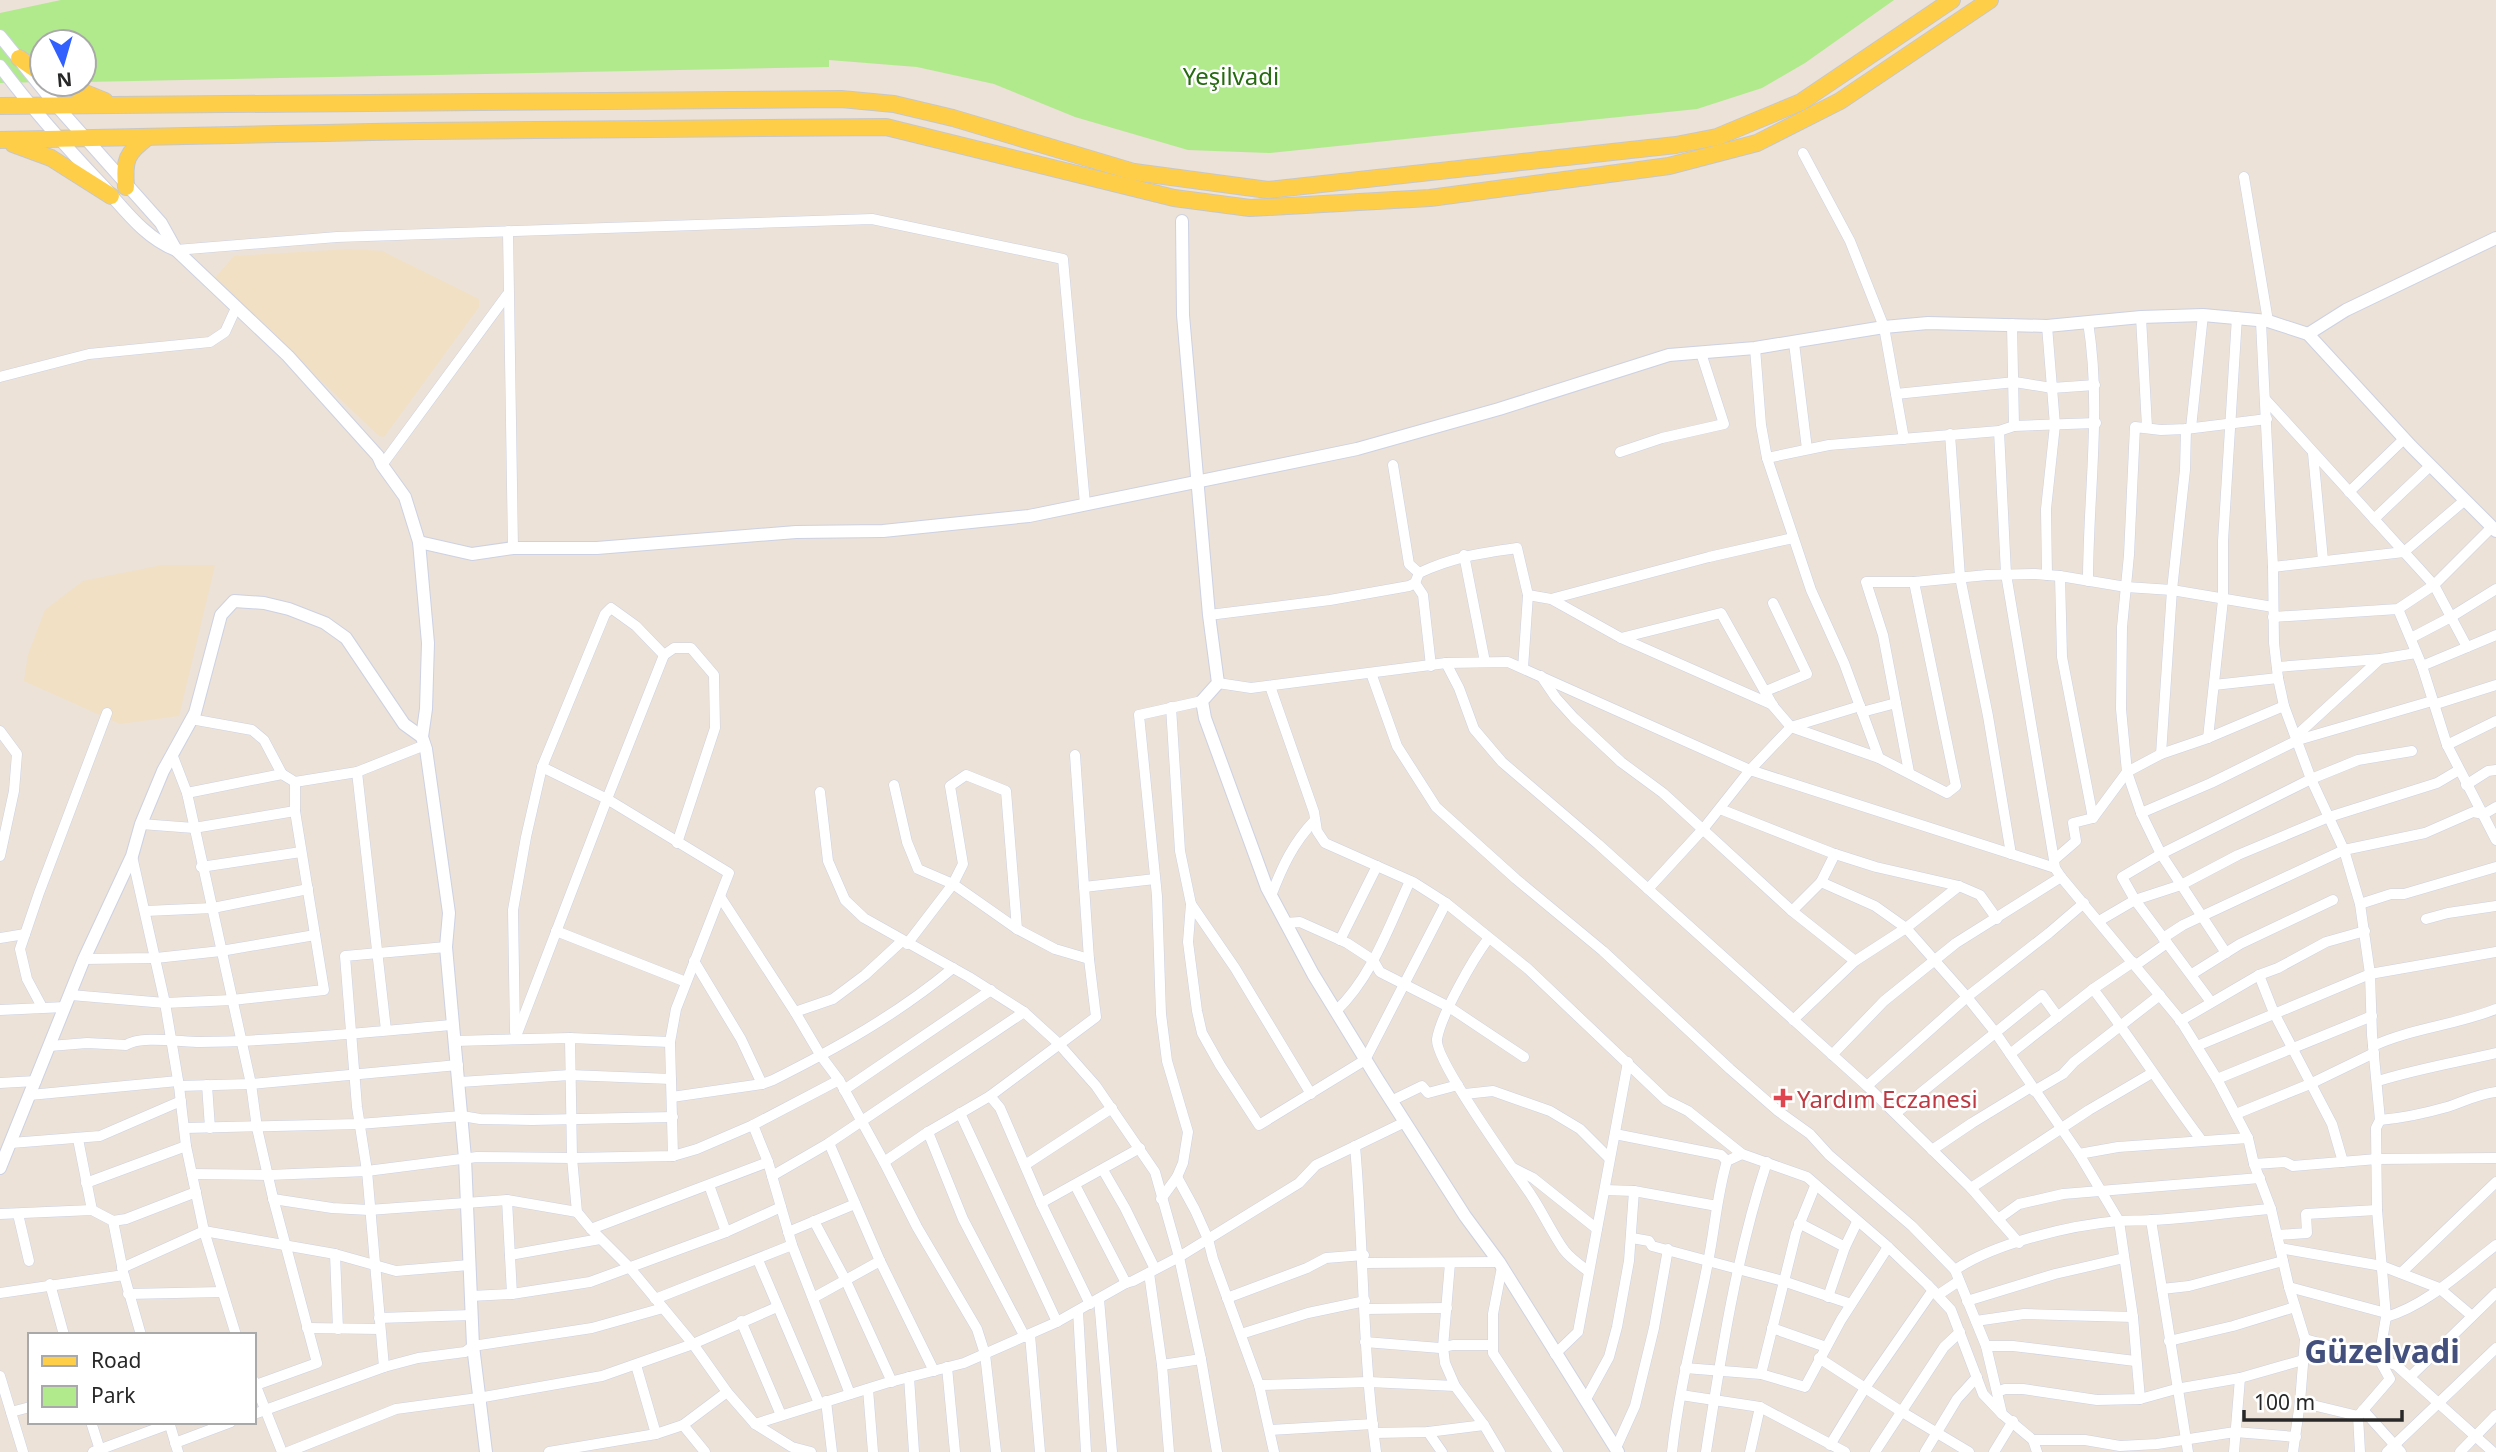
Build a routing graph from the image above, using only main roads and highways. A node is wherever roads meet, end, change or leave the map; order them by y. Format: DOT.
graph roads {
  1 [pos="1952,0"];
  2 [pos="1990,0"];
  3 [pos="19,58"];
  4 [pos="28,64"];
  5 [pos="97,98"];
  6 [pos="114,105"];
  7 [pos="0,106"];
  8 [pos="148,137"];
  9 [pos="0,141"];
  10 [pos="126,187"];
  11 [pos="111,196"];
  1 -- 6 [label="main road"];
  2 -- 8 [label="main road"];
  3 -- 4 [label="main road"];
  5 -- 6 [label="main road"];
  6 -- 7 [label="main road"];
  8 -- 9 [label="main road"];
  8 -- 10 [label="main road"];
  9 -- 11 [label="main road"];
}
